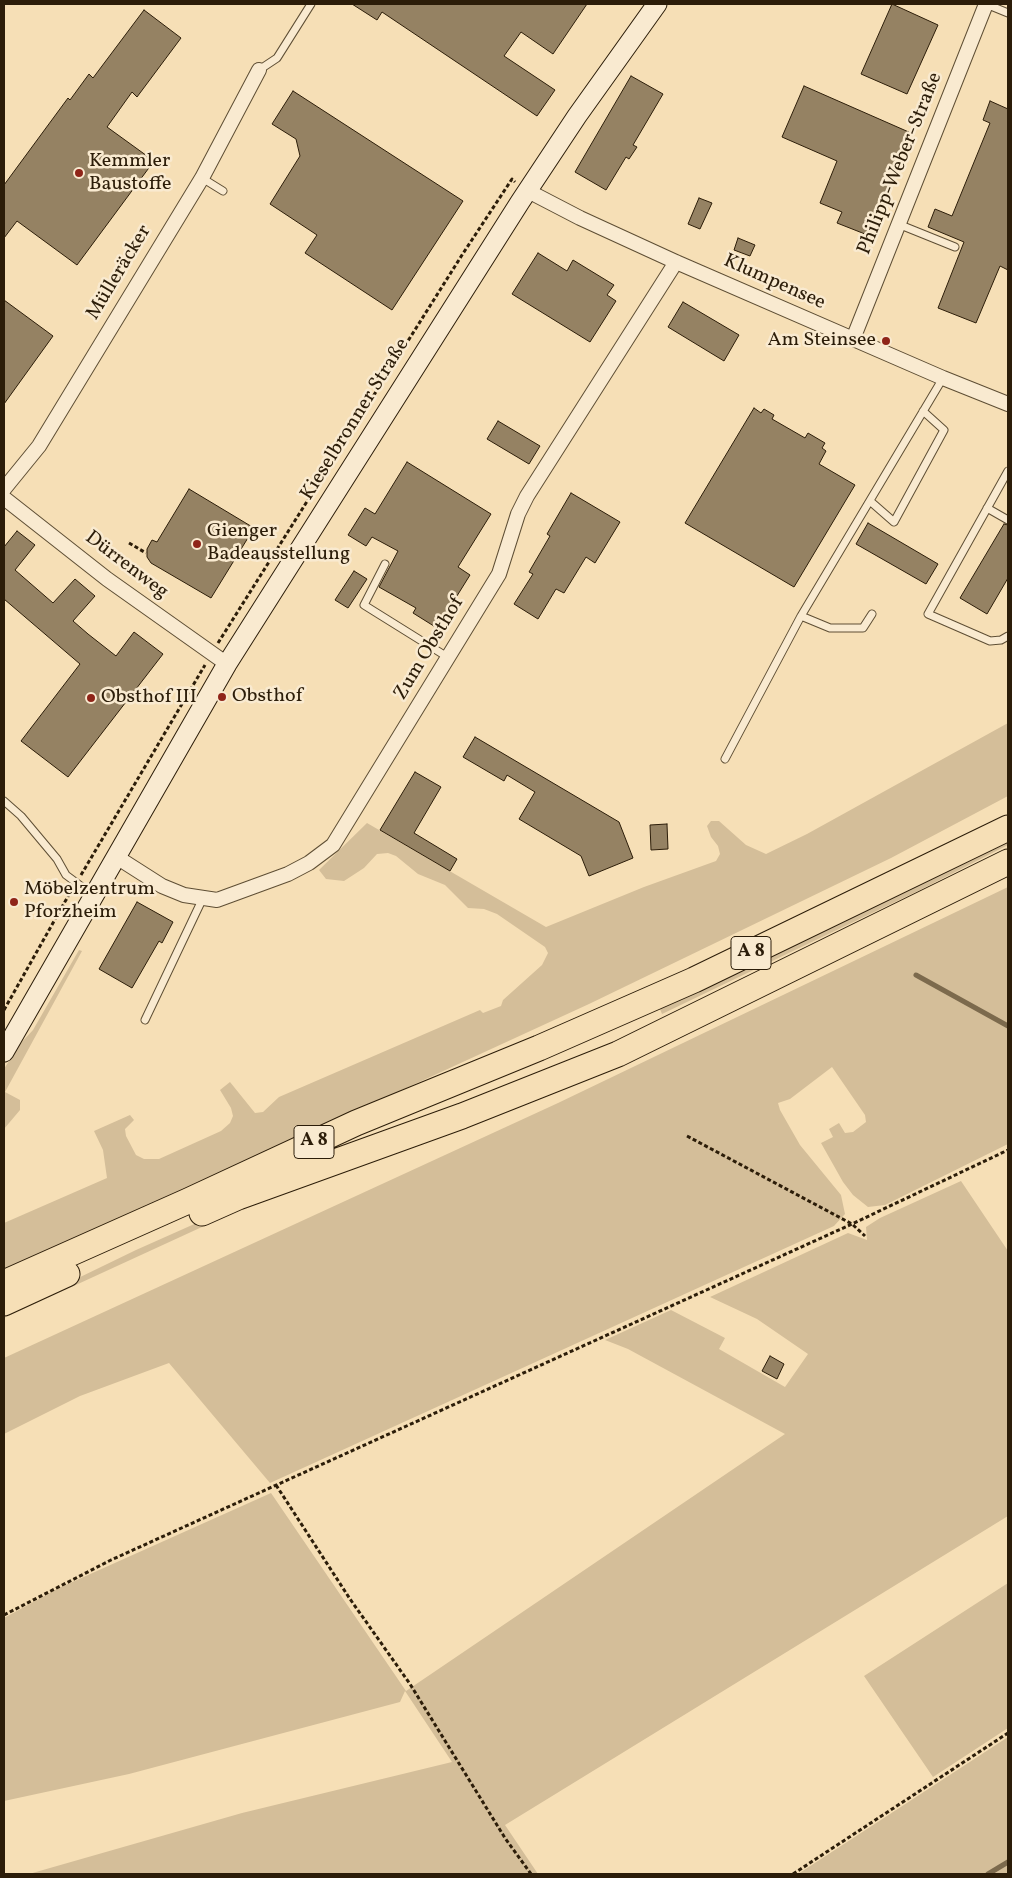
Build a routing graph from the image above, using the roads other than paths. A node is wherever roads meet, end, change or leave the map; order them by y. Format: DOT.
graph roads {
  1 [pos="311,4"];
  2 [pos="657,4"];
  3 [pos="986,4"];
  4 [pos="1008,13"];
  5 [pos="258,70"];
  6 [pos="202,178"];
  7 [pos="528,191"];
  8 [pos="223,192"];
  9 [pos="898,224"];
  10 [pos="955,247"];
  11 [pos="676,262"];
  12 [pos="853,340"];
  13 [pos="943,378"];
  14 [pos="1008,404"];
  15 [pos="923,411"];
  16 [pos="1008,471"];
  17 [pos="4,489"];
  18 [pos="4,498"];
  19 [pos="870,501"];
  20 [pos="987,508"];
  21 [pos="1008,520"];
  22 [pos="385,564"];
  23 [pos="872,614"];
  24 [pos="801,616"];
  25 [pos="1008,636"];
  26 [pos="449,658"];
  27 [pos="227,664"];
  28 [pos="725,759"];
  29 [pos="4,801"];
  30 [pos="1008,828"];
  31 [pos="115,856"];
  32 [pos="1008,862"];
  33 [pos="93,895"];
  34 [pos="202,900"];
  35 [pos="146,1020"];
  36 [pos="4,1052"];
  37 [pos="4,1283"];
  38 [pos="4,1303"];
  1 -- 5 [label="lane"];
  2 -- 7 [label="street, Kieselbronner Straße"];
  3 -- 4 [label="lane"];
  3 -- 9 [label="street, Philipp-Weber-Straße"];
  5 -- 6 [label="street, Mülleräcker"];
  6 -- 8 [label="lane"];
  6 -- 17 [label="street, Mülleräcker"];
  7 -- 11 [label="street, Klumpensee"];
  7 -- 27 [label="street, Kieselbronner Straße"];
  9 -- 10 [label="lane"];
  9 -- 12 [label="street, Philipp-Weber-Straße"];
  11 -- 12 [label="street, Klumpensee"];
  11 -- 26 [label="street, Zum Obsthof"];
  12 -- 13 [label="street, Klumpensee"];
  13 -- 14 [label="street, Klumpensee"];
  13 -- 15 [label="lane"];
  15 -- 19 [label="lane"];
  15 -- 19 [label="lane"];
  16 -- 20 [label="lane"];
  18 -- 27 [label="street, Dürrenweg"];
  19 -- 24 [label="lane"];
  20 -- 21 [label="lane"];
  20 -- 25 [label="lane"];
  22 -- 26 [label="lane"];
  23 -- 24 [label="lane"];
  24 -- 28 [label="lane"];
  26 -- 34 [label="street, Zum Obsthof"];
  27 -- 31 [label="street, Kieselbronner Straße"];
  29 -- 33 [label="lane"];
  30 -- 37 [label="highway, A 8"];
  31 -- 33 [label="street, Kieselbronner Straße"];
  31 -- 34 [label="street, Zum Obsthof"];
  32 -- 38 [label="highway, A 8"];
  33 -- 36 [label="street, Kieselbronner Straße"];
  34 -- 35 [label="lane"];
}
